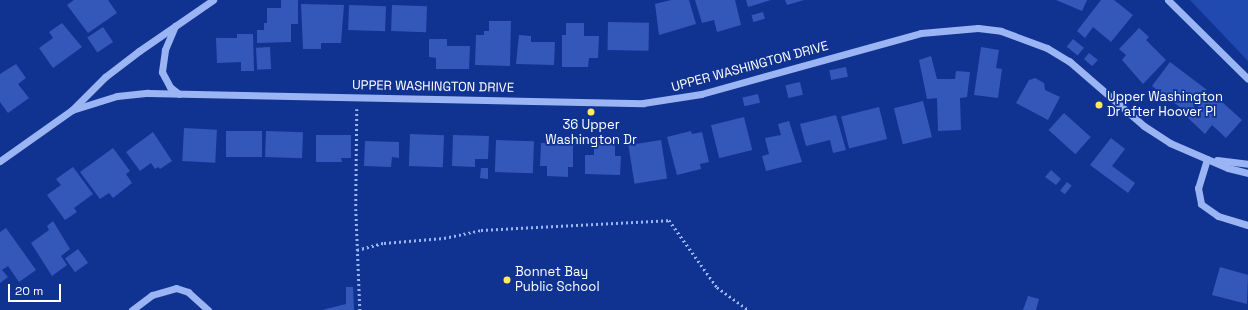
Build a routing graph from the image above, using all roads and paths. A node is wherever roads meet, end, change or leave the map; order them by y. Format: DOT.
graph roads {
  1 [pos="213,0"];
  2 [pos="1168,0"];
  3 [pos="175,26"];
  4 [pos="1248,79"];
  5 [pos="179,94"];
  6 [pos="357,97"];
  7 [pos="72,110"];
  8 [pos="1207,159"];
  9 [pos="0,161"];
  10 [pos="1248,164"];
  11 [pos="1248,173"];
  12 [pos="1248,225"];
  13 [pos="357,250"];
  14 [pos="132,310"];
  15 [pos="208,310"];
  16 [pos="360,310"];
  17 [pos="749,310"];
  1 -- 3 [label="street"];
  2 -- 4 [label="street"];
  3 -- 5 [label="street"];
  3 -- 7 [label="street"];
  5 -- 6 [label="street, UPPER WASHINGTON DRIVE"];
  5 -- 7 [label="street, UPPER WASHINGTON DRIVE"];
  6 -- 8 [label="street, UPPER WASHINGTON DRIVE"];
  6 -- 13 [label="path"];
  7 -- 9 [label="street"];
  8 -- 10 [label="street"];
  8 -- 11 [label="street, UPPER WASHINGTON DRIVE"];
  8 -- 12 [label="street"];
  13 -- 16 [label="path"];
  13 -- 17 [label="path"];
  14 -- 15 [label="street"];
}
